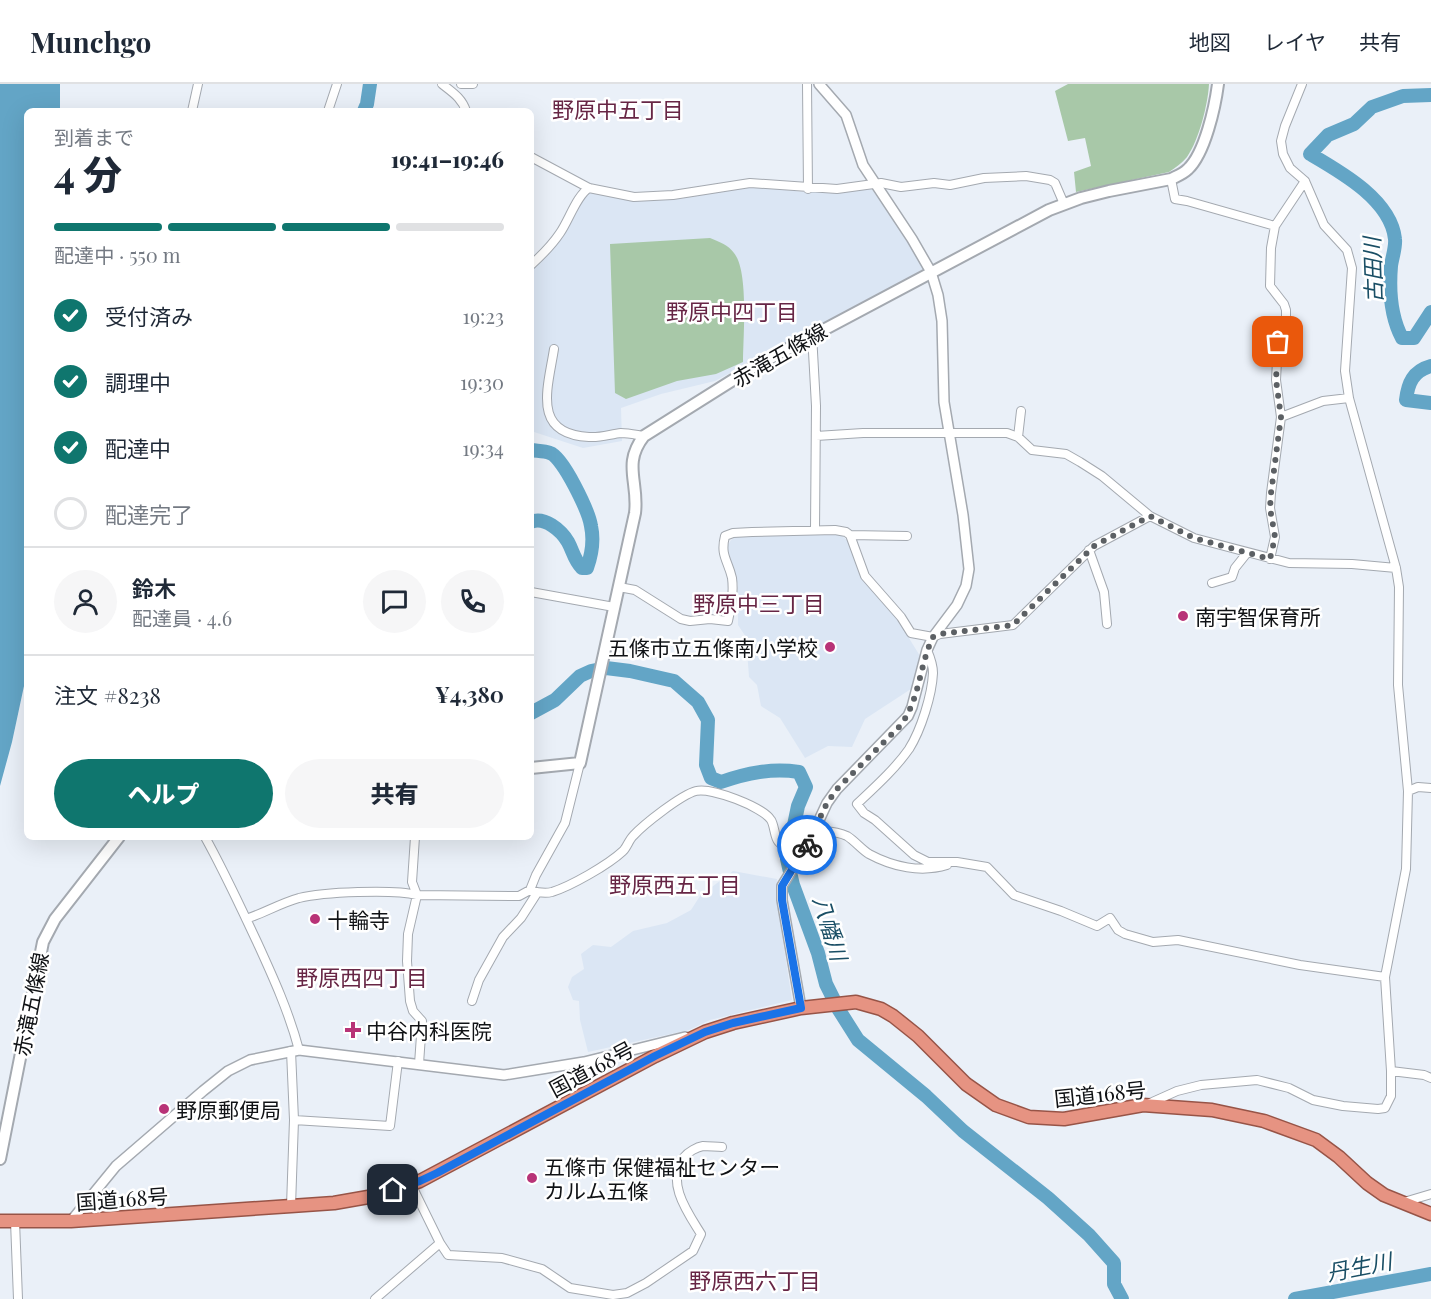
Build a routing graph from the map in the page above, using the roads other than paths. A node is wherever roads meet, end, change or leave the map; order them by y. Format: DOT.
graph roads {
  1 [pos="198,84"];
  2 [pos="337,84"];
  3 [pos="442,84"];
  4 [pos="462,84"];
  5 [pos="473,84"];
  6 [pos="807,84"];
  7 [pos="819,84"];
  8 [pos="1218,84"];
  9 [pos="1302,84"];
  10 [pos="193,108"];
  11 [pos="329,108"];
  12 [pos="465,108"];
  13 [pos="534,159"];
  14 [pos="1171,179"];
  15 [pos="1305,181"];
  16 [pos="874,184"];
  17 [pos="589,188"];
  18 [pos="808,189"];
  19 [pos="1064,204"];
  20 [pos="1275,226"];
  21 [pos="534,262"];
  22 [pos="931,272"];
  23 [pos="812,334"];
  24 [pos="554,349"];
  25 [pos="1349,398"];
  26 [pos="1021,411"];
  27 [pos="1281,417"];
  28 [pos="951,432"];
  29 [pos="644,436"];
  30 [pos="816,436"];
  31 [pos="1018,437"];
  32 [pos="1150,516"];
  33 [pos="815,531"];
  34 [pos="850,535"];
  35 [pos="907,536"];
  36 [pos="1089,550"];
  37 [pos="1247,553"];
  38 [pos="1270,559"];
  39 [pos="1396,568"];
  40 [pos="1212,583"];
  41 [pos="618,587"];
  42 [pos="534,593"];
  43 [pos="614,607"];
  44 [pos="1107,624"];
  45 [pos="933,637"];
  46 [pos="927,650"];
  47 [pos="580,764"];
  48 [pos="534,768"];
  49 [pos="1431,788"];
  50 [pos="1408,791"];
  51 [pos="815,830"];
  52 [pos="118,840"];
  53 [pos="207,840"];
  54 [pos="415,840"];
  55 [pos="800,850"];
  56 [pos="957,862"];
  57 [pos="533,891"];
  58 [pos="417,895"];
  59 [pos="246,919"];
  60 [pos="1384,977"];
  61 [pos="472,1001"];
  62 [pos="801,1008"];
  63 [pos="705,1032"];
  64 [pos="295,1051"];
  65 [pos="399,1062"];
  66 [pos="418,1064"];
  67 [pos="1391,1071"];
  68 [pos="1431,1078"];
  69 [pos="1143,1105"];
  70 [pos="294,1120"];
  71 [pos="722,1147"];
  72 [pos="0,1159"];
  73 [pos="411,1184"];
  74 [pos="1431,1194"];
  75 [pos="1398,1202"];
  76 [pos="291,1206"];
  77 [pos="1431,1214"];
  78 [pos="0,1221"];
  79 [pos="15,1221"];
  80 [pos="71,1221"];
  81 [pos="440,1243"];
  82 [pos="18,1299"];
  83 [pos="375,1299"];
  1 -- 10 [label="street"];
  2 -- 11 [label="street"];
  3 -- 12 [label="street"];
  4 -- 5 [label="street"];
  6 -- 18 [label="street"];
  7 -- 16 [label="street"];
  8 -- 14 [label="main road, 赤滝五條線"];
  9 -- 15 [label="street"];
  13 -- 17 [label="street"];
  14 -- 19 [label="main road, 赤滝五條線"];
  14 -- 20 [label="street"];
  15 -- 20 [label="street"];
  15 -- 25 [label="street"];
  16 -- 18 [label="street"];
  16 -- 19 [label="street"];
  16 -- 22 [label="street"];
  17 -- 18 [label="street"];
  17 -- 21 [label="street"];
  19 -- 22 [label="main road, 赤滝五條線"];
  20 -- 27 [label="street"];
  22 -- 23 [label="main road, 赤滝五條線"];
  22 -- 28 [label="street"];
  23 -- 29 [label="main road, 赤滝五條線"];
  23 -- 30 [label="street"];
  24 -- 29 [label="street"];
  25 -- 27 [label="street"];
  25 -- 39 [label="street"];
  26 -- 31 [label="street"];
  27 -- 38 [label="street"];
  28 -- 30 [label="street"];
  28 -- 31 [label="street"];
  28 -- 45 [label="street"];
  29 -- 41 [label="main road"];
  30 -- 33 [label="street"];
  31 -- 32 [label="street"];
  32 -- 36 [label="street"];
  32 -- 37 [label="street"];
  33 -- 34 [label="street"];
  33 -- 41 [label="street"];
  34 -- 35 [label="street"];
  34 -- 45 [label="street"];
  36 -- 44 [label="street"];
  36 -- 45 [label="street"];
  37 -- 38 [label="street"];
  37 -- 40 [label="street"];
  38 -- 39 [label="street"];
  39 -- 50 [label="street"];
  41 -- 43 [label="main road"];
  42 -- 43 [label="street"];
  43 -- 47 [label="main road"];
  45 -- 46 [label="street"];
  46 -- 51 [label="street"];
  46 -- 56 [label="street"];
  47 -- 48 [label="main road"];
  47 -- 57 [label="street"];
  49 -- 50 [label="street"];
  50 -- 60 [label="street"];
  51 -- 55 [label="street"];
  51 -- 56 [label="street"];
  52 -- 72 [label="main road, 赤滝五條線"];
  53 -- 59 [label="street"];
  54 -- 58 [label="street"];
  55 -- 57 [label="street"];
  55 -- 62 [label="street"];
  56 -- 60 [label="street"];
  57 -- 58 [label="street"];
  57 -- 61 [label="street"];
  58 -- 59 [label="street"];
  58 -- 66 [label="street"];
  59 -- 64 [label="street"];
  60 -- 67 [label="street"];
  62 -- 63 [label="highway, 国道168号"];
  62 -- 69 [label="highway, 国道168号"];
  63 -- 66 [label="street"];
  63 -- 73 [label="highway, 国道168号"];
  64 -- 65 [label="street"];
  64 -- 70 [label="street"];
  64 -- 80 [label="street"];
  65 -- 66 [label="street"];
  65 -- 70 [label="street"];
  67 -- 68 [label="street"];
  67 -- 69 [label="street"];
  69 -- 75 [label="highway, 国道168号"];
  70 -- 76 [label="street"];
  71 -- 81 [label="street"];
  73 -- 76 [label="highway, 国道168号"];
  73 -- 81 [label="street"];
  74 -- 75 [label="street"];
  75 -- 77 [label="highway, 国道168号"];
  76 -- 80 [label="highway, 国道168号"];
  78 -- 79 [label="highway, 国道168号"];
  79 -- 80 [label="highway, 国道168号"];
  79 -- 82 [label="street"];
  81 -- 83 [label="street"];
}
